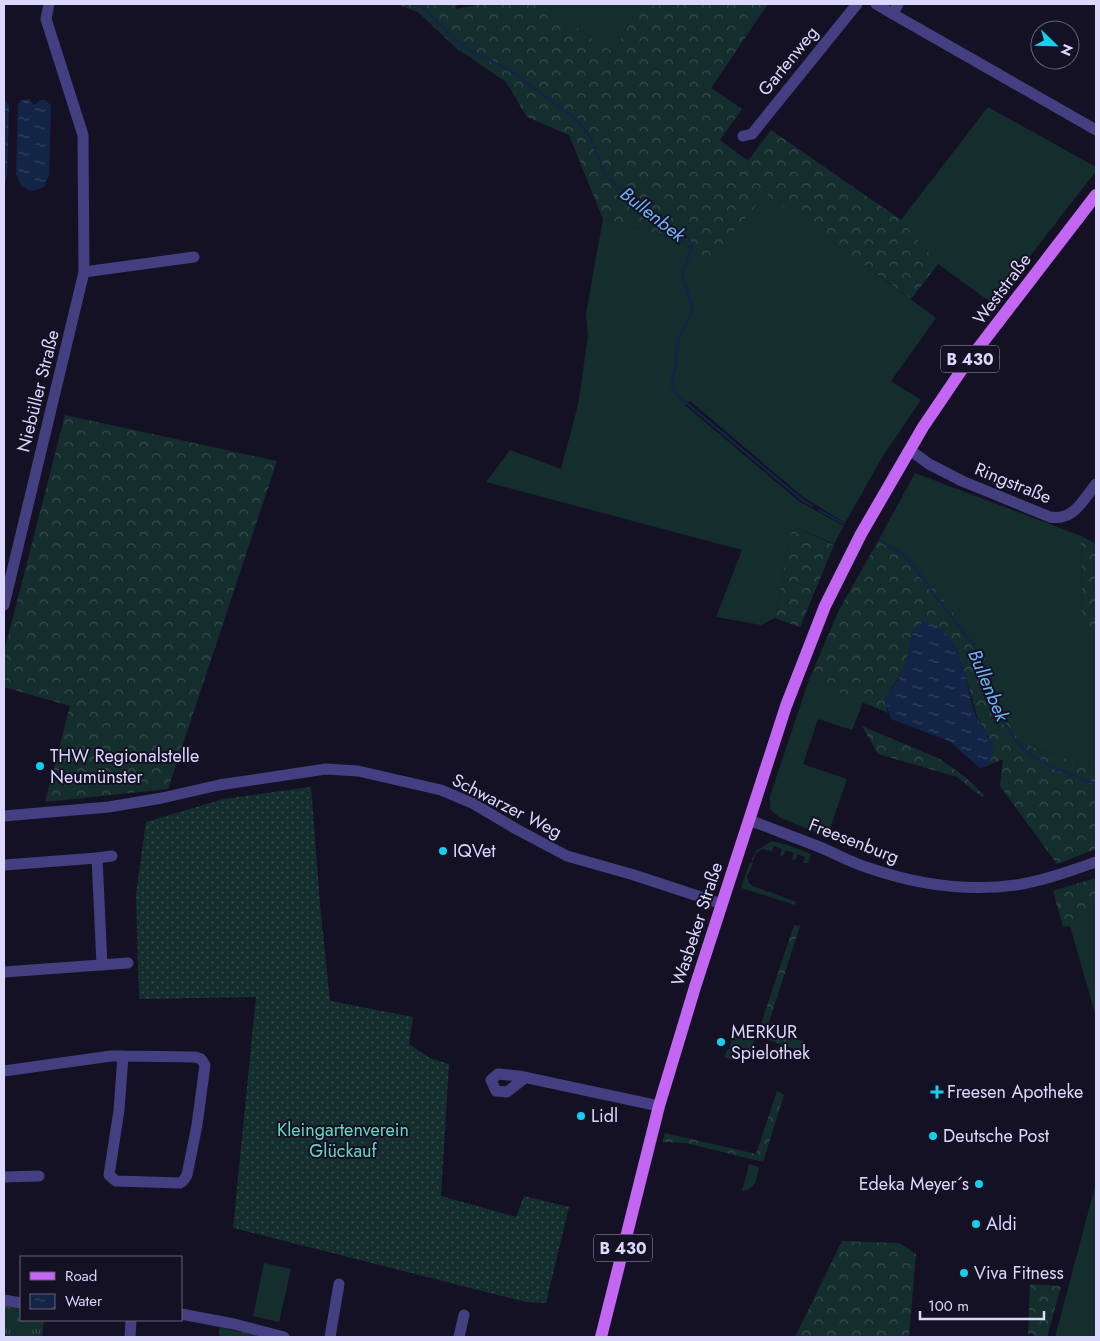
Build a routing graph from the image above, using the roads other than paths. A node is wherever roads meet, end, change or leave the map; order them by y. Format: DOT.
graph roads {
  1 [pos="48,4"];
  2 [pos="858,4"];
  3 [pos="876,4"];
  4 [pos="895,9"];
  5 [pos="1096,130"];
  6 [pos="743,136"];
  7 [pos="1096,195"];
  8 [pos="194,257"];
  9 [pos="84,272"];
  10 [pos="910,450"];
  11 [pos="1096,484"];
  12 [pos="860,534"];
  13 [pos="4,605"];
  14 [pos="4,816"];
  15 [pos="749,820"];
  16 [pos="112,856"];
  17 [pos="97,858"];
  18 [pos="1096,862"];
  19 [pos="4,865"];
  20 [pos="722,904"];
  21 [pos="128,963"];
  22 [pos="102,965"];
  23 [pos="4,972"];
  24 [pos="123,1056"];
  25 [pos="4,1071"];
  26 [pos="525,1078"];
  27 [pos="659,1106"];
  28 [pos="38,1176"];
  29 [pos="4,1177"];
  30 [pos="339,1284"];
  31 [pos="4,1300"];
  32 [pos="20,1303"];
  33 [pos="182,1314"];
  34 [pos="464,1315"];
  35 [pos="131,1321"];
  36 [pos="130,1337"];
  37 [pos="284,1337"];
  38 [pos="330,1337"];
  39 [pos="459,1337"];
  40 [pos="602,1337"];
  1 -- 9 [label="street, Niebüller Straße"];
  2 -- 6 [label="street, Gartenweg"];
  3 -- 4 [label="street"];
  4 -- 5 [label="street"];
  7 -- 10 [label="main road, Weststraße / B 430"];
  8 -- 9 [label="street"];
  9 -- 13 [label="street, Niebüller Straße"];
  10 -- 11 [label="street, Ringstraße"];
  10 -- 12 [label="main road, Weststraße / B 430"];
  12 -- 15 [label="main road, Wasbeker Straße / B 430"];
  14 -- 20 [label="street, Schwarzer Weg"];
  15 -- 18 [label="street, Freesenburg"];
  15 -- 20 [label="main road, Wasbeker Straße / B 430"];
  16 -- 17 [label="street"];
  17 -- 19 [label="street"];
  17 -- 22 [label="street"];
  20 -- 27 [label="main road, Wasbeker Straße / B 430"];
  21 -- 22 [label="street"];
  22 -- 23 [label="street"];
  24 -- 24 [label="street"];
  24 -- 25 [label="street"];
  26 -- 27 [label="street"];
  27 -- 40 [label="main road, Wasbeker Straße / B 430"];
  28 -- 29 [label="street"];
  30 -- 38 [label="street"];
  31 -- 32 [label="street"];
  33 -- 37 [label="street"];
  34 -- 39 [label="street"];
  35 -- 36 [label="street"];
}
